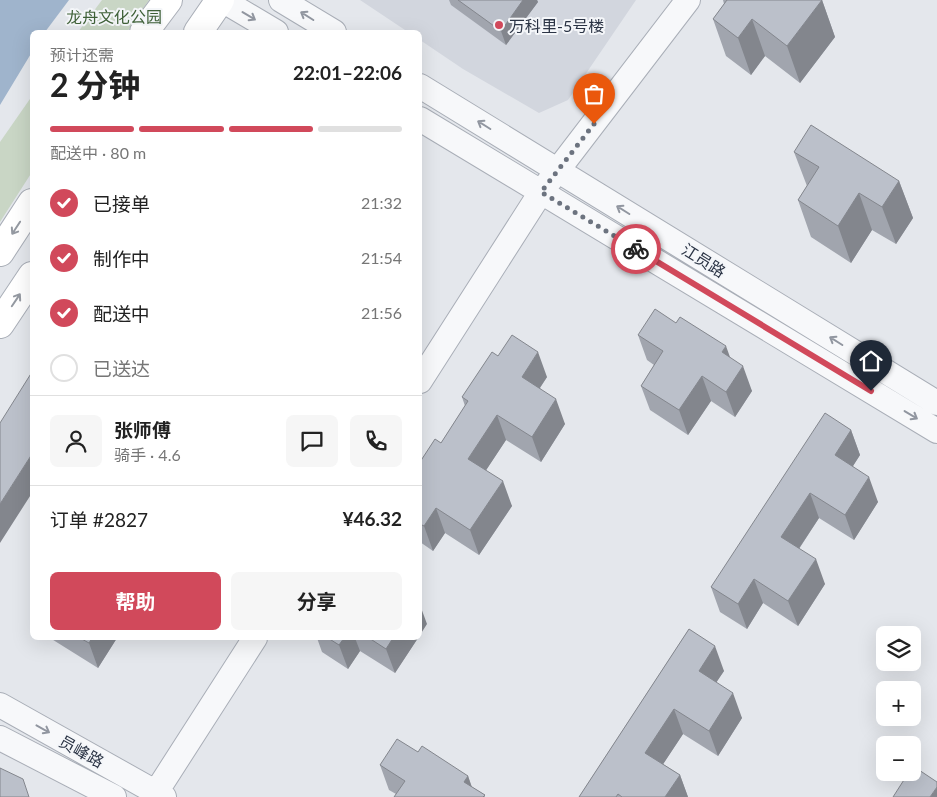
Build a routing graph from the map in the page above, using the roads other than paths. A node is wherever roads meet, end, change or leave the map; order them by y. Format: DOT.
graph roads {
  1 [pos="168,0"];
  2 [pos="221,0"];
  3 [pos="281,0"];
  4 [pos="688,0"];
  5 [pos="146,30"];
  6 [pos="199,30"];
  7 [pos="273,30"];
  8 [pos="331,30"];
  9 [pos="422,87"];
  10 [pos="422,120"];
  11 [pos="559,171"];
  12 [pos="541,192"];
  13 [pos="30,206"];
  14 [pos="0,252"];
  15 [pos="30,279"];
  16 [pos="0,324"];
  17 [pos="422,378"];
  18 [pos="937,403"];
  19 [pos="937,431"];
  20 [pos="254,640"];
  21 [pos="0,706"];
  22 [pos="0,738"];
  23 [pos="157,796"];
  24 [pos="114,797"];
  1 -- 5 [label="main road"];
  2 -- 6 [label="main road"];
  2 -- 7 [label="street, one-way"];
  8 -- 3 [label="street, one-way"];
  4 -- 11 [label="street"];
  11 -- 9 [label="street, 江员路, one-way"];
  10 -- 12 [label="street, 江员路"];
  11 -- 12 [label="street"];
  18 -- 11 [label="street, 江员路, one-way"];
  12 -- 17 [label="street"];
  12 -- 19 [label="street, 江员路, one-way"];
  13 -- 14 [label="main road, one-way"];
  16 -- 15 [label="main road, one-way"];
  20 -- 23 [label="street"];
  21 -- 23 [label="street, 员峰路, one-way"];
  22 -- 24 [label="street, 员峰路"];
}
